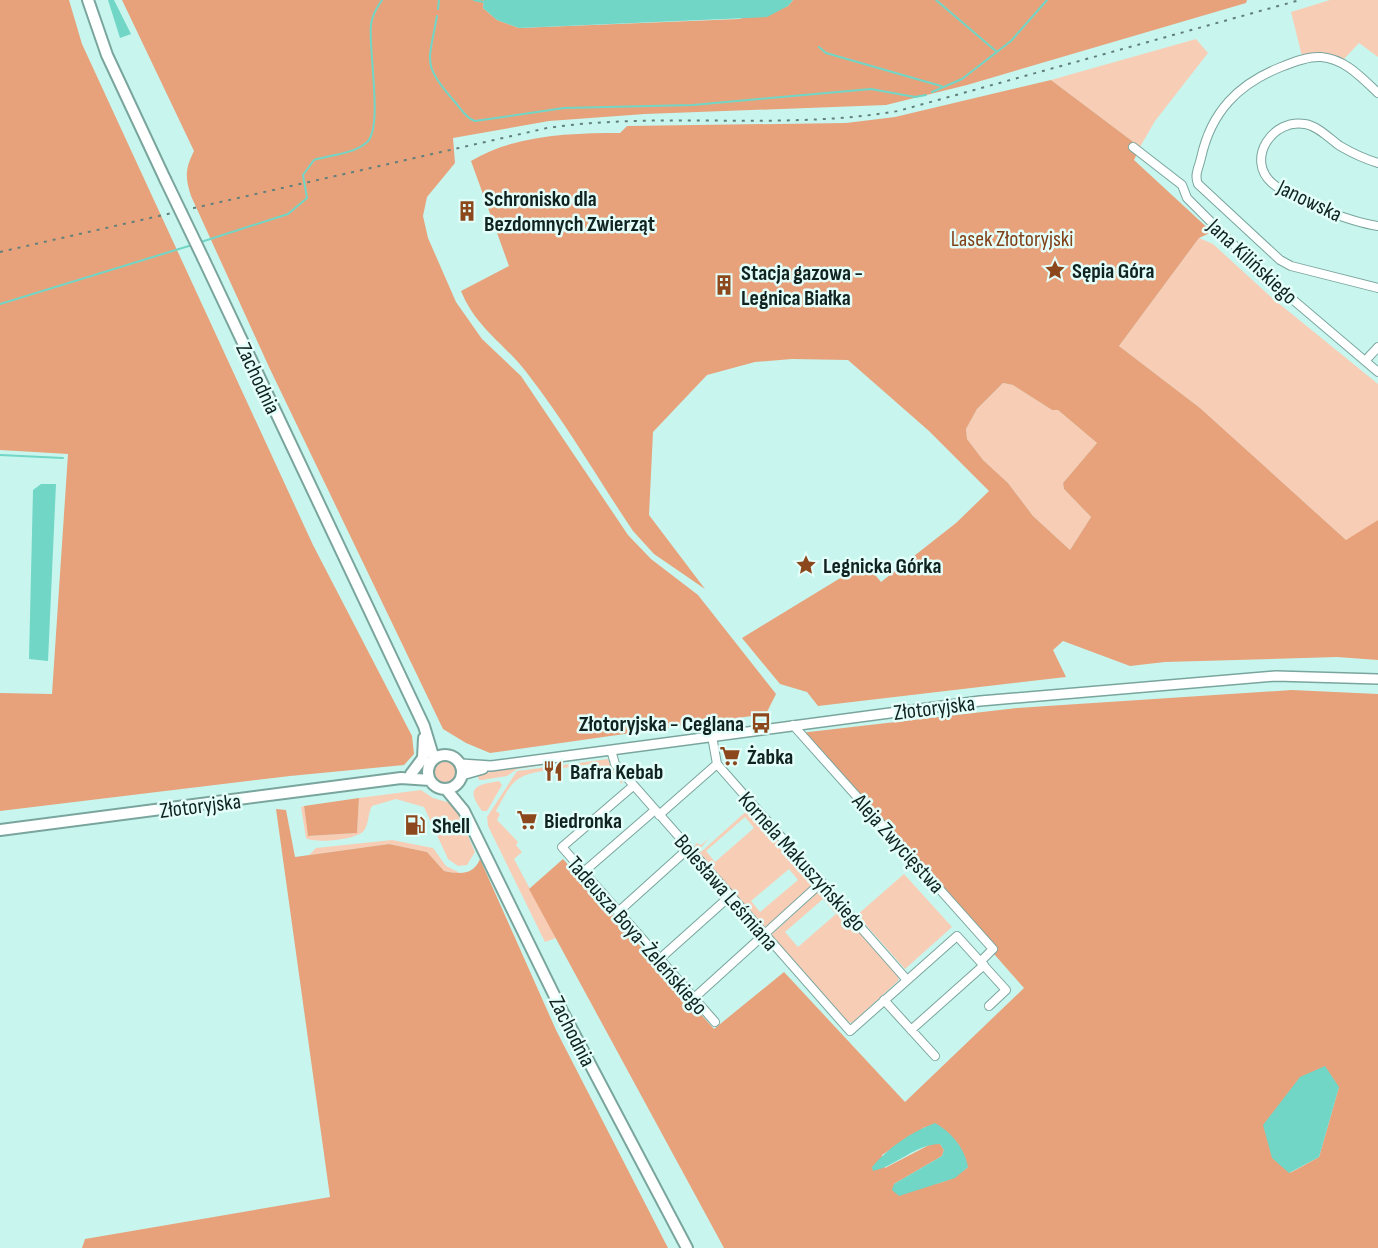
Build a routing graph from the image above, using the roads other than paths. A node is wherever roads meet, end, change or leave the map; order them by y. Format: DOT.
graph roads {
  1 [pos="88,0"];
  2 [pos="1378,93"];
  3 [pos="1133,147"];
  4 [pos="1378,163"];
  5 [pos="1378,225"];
  6 [pos="1378,288"];
  7 [pos="1378,348"];
  8 [pos="1365,361"];
  9 [pos="1378,372"];
  10 [pos="1378,679"];
  11 [pos="793,725"];
  12 [pos="424,726"];
  13 [pos="712,736"];
  14 [pos="611,750"];
  15 [pos="446,754"];
  16 [pos="431,763"];
  17 [pos="717,764"];
  18 [pos="460,774"];
  19 [pos="406,776"];
  20 [pos="430,780"];
  21 [pos="633,786"];
  22 [pos="446,789"];
  23 [pos="464,811"];
  24 [pos="657,812"];
  25 [pos="0,830"];
  26 [pos="689,848"];
  27 [pos="587,869"];
  28 [pos="822,882"];
  29 [pos="730,896"];
  30 [pos="618,912"];
  31 [pos="764,934"];
  32 [pos="664,955"];
  33 [pos="983,963"];
  34 [pos="908,980"];
  35 [pos="694,998"];
  36 [pos="884,1000"];
  37 [pos="989,1006"];
  38 [pos="715,1022"];
  39 [pos="911,1030"];
  40 [pos="935,1056"];
  41 [pos="687,1248"];
  1 -- 12 [label="main road, Zachodnia, bridge"];
  2 -- 6 [label="street"];
  3 -- 8 [label="street, Jana Kilińskiego"];
  4 -- 5 [label="street, Janowska"];
  7 -- 8 [label="street"];
  8 -- 9 [label="street, Jana Kilińskiego"];
  10 -- 11 [label="street, Złotoryjska"];
  11 -- 13 [label="street, Złotoryjska"];
  11 -- 33 [label="street, Aleja Zwycięstwa"];
  12 -- 15 [label="main road, Zachodnia"];
  12 -- 16 [label="main road, Zachodnia"];
  12 -- 19 [label="main road"];
  13 -- 14 [label="street, Złotoryjska"];
  13 -- 17 [label="street"];
  14 -- 18 [label="street, Złotoryjska"];
  14 -- 21 [label="street, Bolesława Leśmiana"];
  15 -- 16 [label="main road"];
  15 -- 18 [label="main road"];
  16 -- 19 [label="main road, Złotoryjska"];
  16 -- 20 [label="main road"];
  17 -- 24 [label="street"];
  17 -- 28 [label="street, Kornela Makuszyńskiego"];
  18 -- 22 [label="main road"];
  18 -- 23 [label="main road, Zachodnia"];
  19 -- 20 [label="main road, Złotoryjska"];
  19 -- 25 [label="main road, Złotoryjska"];
  20 -- 22 [label="main road"];
  21 -- 24 [label="street, Bolesława Leśmiana"];
  21 -- 30 [label="street, Tadeusza Boya-Żeleńskiego"];
  22 -- 23 [label="main road, Zachodnia"];
  23 -- 41 [label="main road, Zachodnia"];
  24 -- 26 [label="street, Bolesława Leśmiana"];
  24 -- 27 [label="street"];
  26 -- 29 [label="street, Bolesława Leśmiana"];
  26 -- 30 [label="street"];
  28 -- 31 [label="street"];
  28 -- 34 [label="street, Kornela Makuszyńskiego"];
  29 -- 31 [label="street, Bolesława Leśmiana"];
  29 -- 32 [label="street"];
  30 -- 35 [label="street, Tadeusza Boya-Żeleńskiego"];
  31 -- 35 [label="street"];
  31 -- 36 [label="street, Bolesława Leśmiana"];
  33 -- 34 [label="street"];
  33 -- 37 [label="street"];
  33 -- 39 [label="street"];
  34 -- 36 [label="street"];
  35 -- 38 [label="street, Tadeusza Boya-Żeleńskiego"];
  36 -- 39 [label="street"];
  39 -- 40 [label="street"];
}
